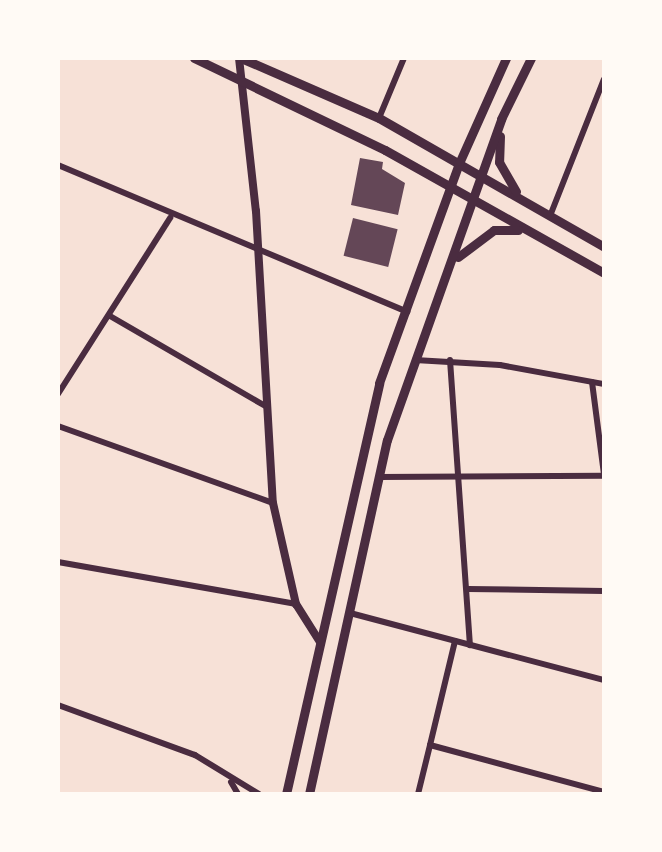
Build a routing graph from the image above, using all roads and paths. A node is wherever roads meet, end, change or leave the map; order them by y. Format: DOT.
graph roads {
  1 [pos="194,58"];
  2 [pos="240,58"];
  3 [pos="404,58"];
  4 [pos="506,58"];
  5 [pos="531,58"];
  6 [pos="604,79"];
  7 [pos="245,88"];
  8 [pos="379,118"];
  9 [pos="501,119"];
  10 [pos="460,161"];
  11 [pos="58,165"];
  12 [pos="485,175"];
  13 [pos="449,189"];
  14 [pos="473,203"];
  15 [pos="529,207"];
  16 [pos="170,218"];
  17 [pos="549,219"];
  18 [pos="520,230"];
  19 [pos="604,247"];
  20 [pos="258,256"];
  21 [pos="455,259"];
  22 [pos="604,273"];
  23 [pos="407,312"];
  24 [pos="110,316"];
  25 [pos="415,360"];
  26 [pos="450,360"];
  27 [pos="592,382"];
  28 [pos="604,384"];
  29 [pos="58,394"];
  30 [pos="265,406"];
  31 [pos="58,426"];
  32 [pos="604,476"];
  33 [pos="379,477"];
  34 [pos="463,480"];
  35 [pos="273,503"];
  36 [pos="58,562"];
  37 [pos="468,589"];
  38 [pos="604,591"];
  39 [pos="296,604"];
  40 [pos="350,613"];
  41 [pos="455,641"];
  42 [pos="320,642"];
  43 [pos="470,645"];
  44 [pos="604,680"];
  45 [pos="58,705"];
  46 [pos="430,745"];
  47 [pos="231,782"];
  48 [pos="604,792"];
  49 [pos="238,794"];
  50 [pos="259,794"];
  51 [pos="286,794"];
  52 [pos="309,794"];
  53 [pos="418,794"];
  1 -- 7 [label="main road"];
  2 -- 7 [label="street"];
  2 -- 8 [label="main road"];
  3 -- 8 [label="street"];
  4 -- 10 [label="main road"];
  5 -- 9 [label="main road"];
  6 -- 17 [label="street"];
  7 -- 13 [label="main road"];
  7 -- 20 [label="street"];
  8 -- 10 [label="main road"];
  9 -- 12 [label="main road"];
  9 -- 15 [label="main road"];
  10 -- 12 [label="main road"];
  10 -- 13 [label="main road"];
  11 -- 16 [label="street"];
  12 -- 14 [label="main road"];
  12 -- 15 [label="main road"];
  13 -- 14 [label="main road"];
  13 -- 23 [label="main road"];
  14 -- 18 [label="main road"];
  14 -- 21 [label="main road"];
  15 -- 17 [label="main road"];
  16 -- 20 [label="street"];
  16 -- 24 [label="street"];
  17 -- 19 [label="main road"];
  18 -- 21 [label="main road"];
  18 -- 22 [label="main road"];
  20 -- 23 [label="street"];
  20 -- 30 [label="street"];
  21 -- 25 [label="main road"];
  23 -- 42 [label="main road"];
  24 -- 29 [label="street"];
  24 -- 30 [label="street"];
  25 -- 26 [label="street"];
  25 -- 33 [label="main road"];
  26 -- 27 [label="street"];
  26 -- 34 [label="street"];
  27 -- 28 [label="street"];
  27 -- 32 [label="street"];
  30 -- 35 [label="street"];
  31 -- 35 [label="street"];
  32 -- 34 [label="street"];
  33 -- 34 [label="street"];
  33 -- 40 [label="main road"];
  34 -- 37 [label="street"];
  35 -- 39 [label="street"];
  36 -- 39 [label="street"];
  37 -- 38 [label="street"];
  37 -- 43 [label="street"];
  39 -- 42 [label="street"];
  40 -- 41 [label="street"];
  40 -- 52 [label="main road"];
  41 -- 43 [label="street"];
  41 -- 46 [label="street"];
  42 -- 51 [label="main road"];
  43 -- 44 [label="street"];
  45 -- 47 [label="street"];
  46 -- 48 [label="street"];
  46 -- 53 [label="street"];
  47 -- 49 [label="street"];
  47 -- 50 [label="street"];
}
